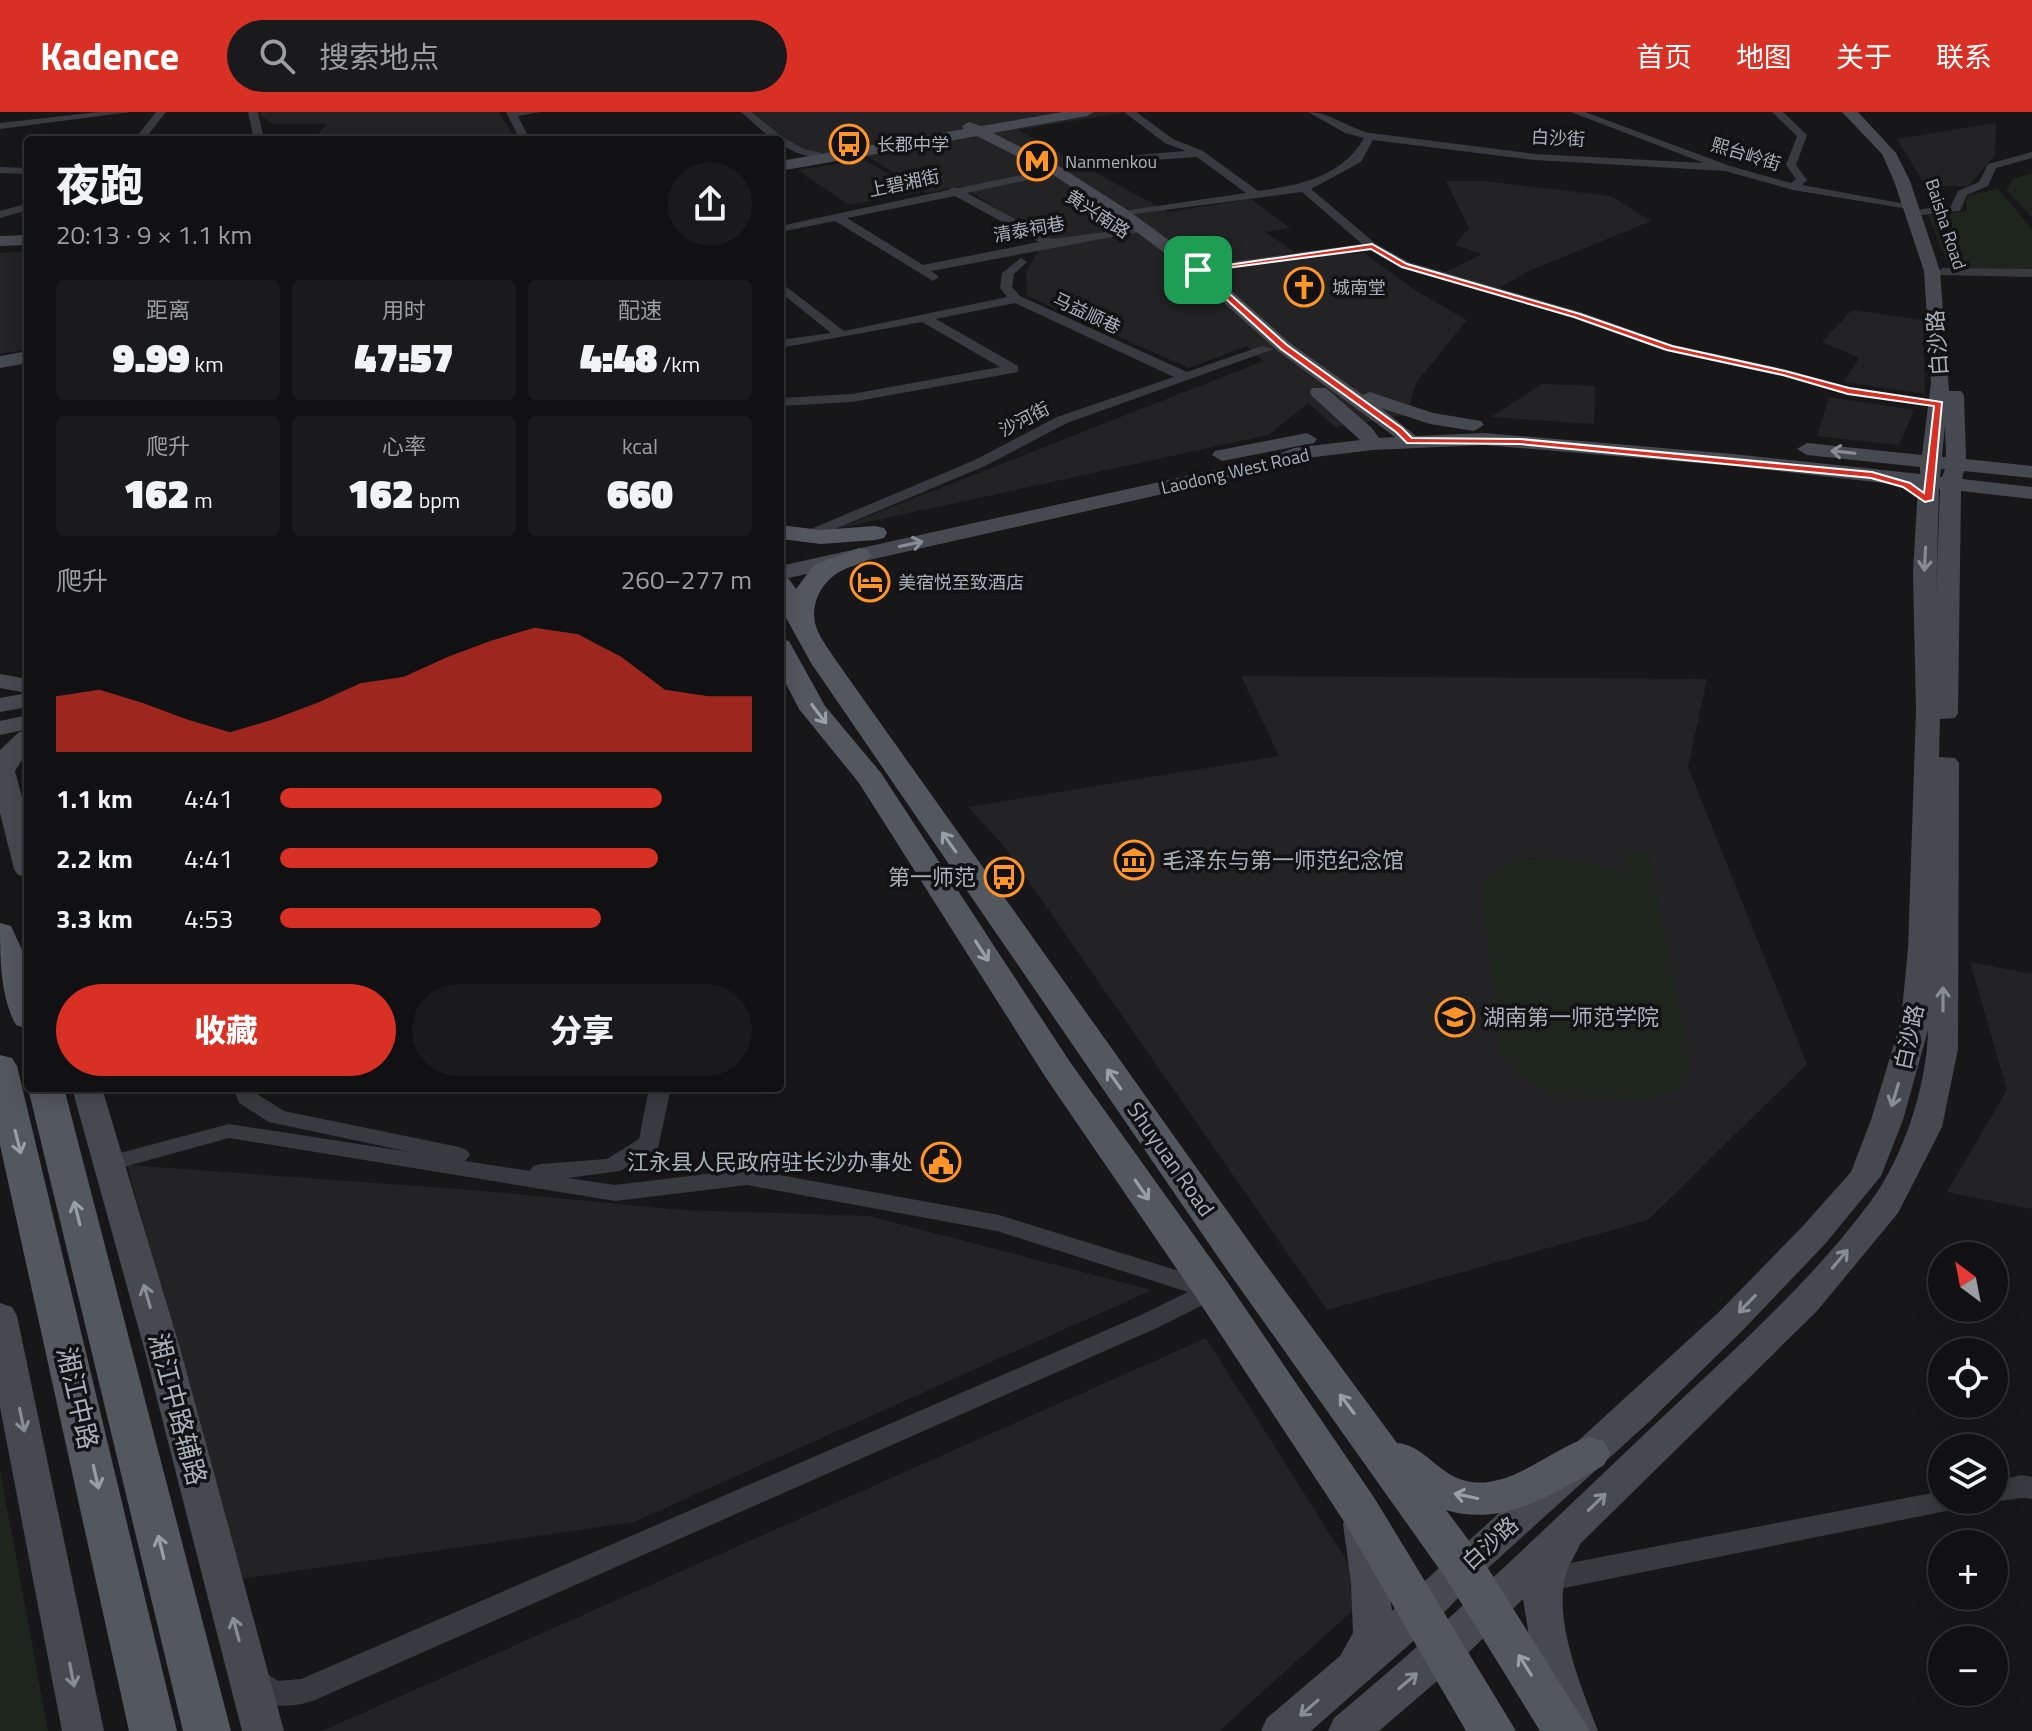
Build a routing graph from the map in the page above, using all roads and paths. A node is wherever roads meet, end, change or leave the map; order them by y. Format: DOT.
graph roads {
  1 [pos="126,112"];
  2 [pos="161,112"];
  3 [pos="253,112"];
  4 [pos="535,112"];
  5 [pos="744,112"];
  6 [pos="1057,112"];
  7 [pos="1087,112"];
  8 [pos="1129,112"];
  9 [pos="1313,112"];
  10 [pos="1576,112"];
  11 [pos="1777,112"];
  12 [pos="1849,112"];
  13 [pos="1858,112"];
  14 [pos="511,113"];
  15 [pos="0,126"];
  16 [pos="973,134"];
  17 [pos="142,136"];
  18 [pos="258,136"];
  19 [pos="523,136"];
  20 [pos="768,136"];
  21 [pos="775,136"];
  22 [pos="1370,136"];
  23 [pos="784,142"];
  24 [pos="817,153"];
  25 [pos="1199,153"];
  26 [pos="2032,155"];
  27 [pos="784,162"];
  28 [pos="1726,168"];
  29 [pos="0,170"];
  30 [pos="24,171"];
  31 [pos="1057,171"];
  32 [pos="1037,175"];
  33 [pos="1793,187"];
  34 [pos="1304,188"];
  35 [pos="953,190"];
  36 [pos="1256,195"];
  37 [pos="24,207"];
  38 [pos="1916,210"];
  39 [pos="0,215"];
  40 [pos="835,216"];
  41 [pos="1131,225"];
  42 [pos="784,228"];
  43 [pos="24,242"];
  44 [pos="1050,243"];
  45 [pos="0,244"];
  46 [pos="1372,246"];
  47 [pos="1021,262"];
  48 [pos="922,269"];
  49 [pos="1198,270"];
  50 [pos="1943,272"];
  51 [pos="2032,273"];
  52 [pos="936,280"];
  53 [pos="784,289"];
  54 [pos="1016,299"];
  55 [pos="924,318"];
  56 [pos="842,335"];
  57 [pos="784,343"];
  58 [pos="1267,349"];
  59 [pos="24,357"];
  60 [pos="0,361"];
  61 [pos="1186,377"];
  62 [pos="1329,380"];
  63 [pos="1306,381"];
  64 [pos="784,402"];
  65 [pos="1939,404"];
  66 [pos="1474,425"];
  67 [pos="1934,434"];
  68 [pos="1404,435"];
  69 [pos="1369,438"];
  70 [pos="1265,445"];
  71 [pos="1876,466"];
  72 [pos="2032,472"];
  73 [pos="1943,478"];
  74 [pos="2006,480"];
  75 [pos="2032,493"];
  76 [pos="875,533"];
  77 [pos="792,534"];
  78 [pos="784,552"];
  79 [pos="859,555"];
  80 [pos="784,572"];
  81 [pos="784,603"];
  82 [pos="791,635"];
  83 [pos="0,681"];
  84 [pos="24,685"];
  85 [pos="24,701"];
  86 [pos="0,705"];
  87 [pos="24,723"];
  88 [pos="0,728"];
  89 [pos="24,741"];
  90 [pos="1,768"];
  91 [pos="24,854"];
  92 [pos="0,933"];
  93 [pos="24,1002"];
  94 [pos="0,1066"];
  95 [pos="47,1092"];
  96 [pos="90,1092"];
  97 [pos="245,1092"];
  98 [pos="659,1092"];
  99 [pos="109,1163"];
  100 [pos="1212,1290"];
  101 [pos="0,1316"];
  102 [pos="1377,1443"];
  103 [pos="1589,1453"];
  104 [pos="2032,1488"];
  105 [pos="2008,1489"];
  106 [pos="1928,1504"];
  107 [pos="1360,1511"];
  108 [pos="1497,1586"];
  109 [pos="1421,1610"];
  110 [pos="1444,1651"];
  111 [pos="246,1666"];
  112 [pos="1353,1670"];
  113 [pos="83,1731"];
  114 [pos="153,1731"];
  115 [pos="207,1731"];
  116 [pos="263,1731"];
  117 [pos="1282,1731"];
  118 [pos="1349,1731"];
  119 [pos="1492,1731"];
  120 [pos="1566,1731"];
  121 [pos="1577,1731"];
  1 -- 15 [label="street"];
  2 -- 17 [label="street"];
  3 -- 18 [label="street"];
  4 -- 14 [label="street"];
  5 -- 20 [label="street"];
  5 -- 21 [label="street"];
  6 -- 16 [label="street"];
  7 -- 16 [label="street"];
  8 -- 25 [label="street"];
  9 -- 22 [label="street, 白沙街"];
  10 -- 28 [label="street, 熙台岭街"];
  11 -- 33 [label="street"];
  12 -- 38 [label="street, 白沙路"];
  13 -- 38 [label="street, Baisha Road"];
  14 -- 19 [label="street"];
  16 -- 24 [label="street"];
  16 -- 27 [label="street"];
  16 -- 31 [label="street, 黄兴南路"];
  16 -- 32 [label="street, 黄兴南路"];
  22 -- 28 [label="street, 白沙街"];
  22 -- 34 [label="street, 清泰祠巷"];
  23 -- 24 [label="street"];
  24 -- 27 [label="street"];
  25 -- 31 [label="street"];
  25 -- 36 [label="street"];
  26 -- 38 [label="street"];
  28 -- 33 [label="street, 熙台岭街"];
  29 -- 30 [label="street"];
  31 -- 41 [label="street, 黄兴南路"];
  32 -- 35 [label="street, 上碧湘街"];
  32 -- 41 [label="street, 黄兴南路"];
  33 -- 38 [label="street, 熙台岭街"];
  34 -- 36 [label="street, 清泰祠巷"];
  34 -- 46 [label="street"];
  35 -- 40 [label="street, 上碧湘街"];
  35 -- 44 [label="street"];
  36 -- 41 [label="street, 清泰祠巷"];
  37 -- 39 [label="street"];
  38 -- 50 [label="street, Baisha Road"];
  38 -- 65 [label="street, 白沙路"];
  40 -- 42 [label="street, 上碧湘街"];
  40 -- 48 [label="street"];
  41 -- 44 [label="street, 清泰祠巷"];
  41 -- 49 [label="street, 黄兴南路"];
  41 -- 58 [label="street, 黄兴南路"];
  43 -- 45 [label="street"];
  44 -- 48 [label="street, 清泰祠巷"];
  46 -- 49 [label="street"];
  46 -- 65 [label="street"];
  47 -- 54 [label="street"];
  48 -- 52 [label="street"];
  49 -- 62 [label="street, 黄兴南路"];
  50 -- 51 [label="street"];
  50 -- 73 [label="street, Baisha Road"];
  53 -- 56 [label="street"];
  54 -- 55 [label="street"];
  54 -- 61 [label="street, 马益顺巷"];
  55 -- 56 [label="street"];
  55 -- 64 [label="street"];
  56 -- 57 [label="street"];
  58 -- 61 [label="street, 沙河街"];
  58 -- 63 [label="street, 黄兴南路"];
  59 -- 60 [label="street"];
  61 -- 77 [label="street, 沙河街"];
  62 -- 66 [label="street"];
  62 -- 68 [label="street, 黄兴南路"];
  63 -- 69 [label="street, 黄兴南路"];
  63 -- 70 [label="street"];
  65 -- 67 [label="street, 白沙路"];
  66 -- 68 [label="street, Laodong West Road"];
  71 -- 66 [label="street, Laodong West Road, one-way"];
  67 -- 71 [label="street"];
  67 -- 73 [label="street, 白沙路"];
  68 -- 69 [label="street, Laodong West Road"];
  68 -- 71 [label="street, Laodong West Road"];
  69 -- 70 [label="street, Laodong West Road"];
  79 -- 69 [label="street, Laodong West Road, one-way"];
  70 -- 76 [label="street, Laodong West Road"];
  71 -- 73 [label="street, Laodong West Road"];
  71 -- 73 [label="street"];
  72 -- 74 [label="street"];
  73 -- 74 [label="street"];
  73 -- 74 [label="street"];
  73 -- 103 [label="street, 白沙路, one-way"];
  108 -- 73 [label="street, 白沙路, one-way"];
  74 -- 75 [label="street"];
  76 -- 77 [label="main road"];
  76 -- 78 [label="street, Laodong West Road"];
  79 -- 80 [label="street, Laodong West Road"];
  79 -- 82 [label="main road"];
  81 -- 82 [label="main road, Shuyuan Road"];
  82 -- 100 [label="main road, Shuyuan Road, one-way"];
  102 -- 82 [label="main road, Shuyuan Road, one-way"];
  83 -- 84 [label="street"];
  85 -- 86 [label="street"];
  87 -- 88 [label="street"];
  89 -- 90 [label="street"];
  90 -- 91 [label="street"];
  92 -- 93 [label="main road"];
  94 -- 114 [label="main road, 湘江中路, one-way"];
  115 -- 95 [label="main road, 湘江中路, one-way"];
  96 -- 99 [label="street, 湘江中路辅路"];
  97 -- 98 [label="street"];
  99 -- 100 [label="street"];
  111 -- 99 [label="street, 湘江中路辅路, one-way"];
  100 -- 107 [label="main road, Shuyuan Road"];
  100 -- 111 [label="street"];
  101 -- 113 [label="street, one-way"];
  103 -- 102 [label="main road, one-way"];
  102 -- 108 [label="main road, Shuyuan Road"];
  103 -- 108 [label="street, 白沙路"];
  104 -- 105 [label="street"];
  106 -- 108 [label="street"];
  107 -- 109 [label="main road, Shuyuan Road"];
  107 -- 112 [label="street"];
  108 -- 109 [label="street, 白沙路"];
  108 -- 110 [label="street, 白沙路"];
  120 -- 108 [label="main road, Shuyuan Road, one-way"];
  108 -- 121 [label="street"];
  109 -- 110 [label="main road, Shuyuan Road"];
  109 -- 112 [label="street, 白沙路"];
  118 -- 110 [label="street, 白沙路, one-way"];
  110 -- 119 [label="main road, Shuyuan Road"];
  111 -- 116 [label="street, 湘江中路辅路"];
  112 -- 117 [label="street, 白沙路, one-way"];
}
